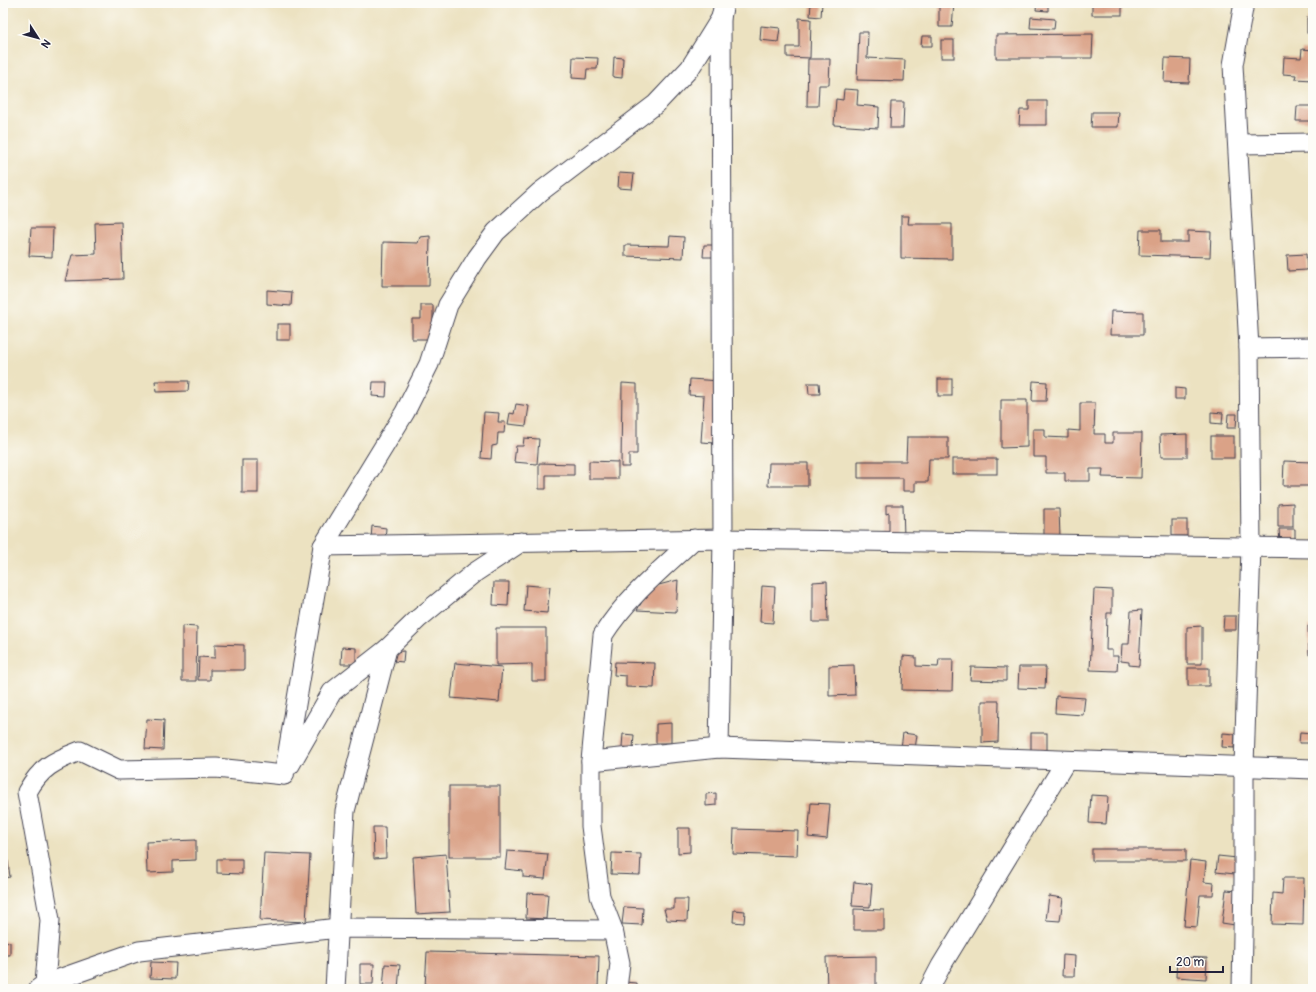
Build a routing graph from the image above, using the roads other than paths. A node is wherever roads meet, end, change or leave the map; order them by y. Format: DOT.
graph roads {
  1 [pos="1244,3"];
  2 [pos="723,10"];
  3 [pos="1313,143"];
  4 [pos="1238,144"];
  5 [pos="1313,347"];
  6 [pos="1249,348"];
  7 [pos="694,539"];
  8 [pos="723,539"];
  9 [pos="521,542"];
  10 [pos="323,546"];
  11 [pos="1251,548"];
  12 [pos="1313,548"];
  13 [pos="387,648"];
  14 [pos="719,748"];
  15 [pos="591,761"];
  16 [pos="1066,761"];
  17 [pos="1244,766"];
  18 [pos="1313,769"];
  19 [pos="284,775"];
  20 [pos="338,928"];
  21 [pos="613,930"];
  22 [pos="41,987"];
  23 [pos="335,989"];
  24 [pos="617,989"];
  25 [pos="930,989"];
  26 [pos="1242,989"];
  1 -- 4 [label="street"];
  2 -- 8 [label="street"];
  2 -- 10 [label="street"];
  3 -- 4 [label="street"];
  4 -- 6 [label="street"];
  5 -- 6 [label="street"];
  6 -- 11 [label="street"];
  7 -- 8 [label="street"];
  7 -- 9 [label="street"];
  7 -- 15 [label="street"];
  8 -- 11 [label="street"];
  8 -- 14 [label="street"];
  9 -- 10 [label="street"];
  9 -- 13 [label="street"];
  10 -- 19 [label="street"];
  11 -- 12 [label="street"];
  11 -- 17 [label="street"];
  13 -- 19 [label="street"];
  13 -- 20 [label="street"];
  14 -- 15 [label="street"];
  14 -- 16 [label="street"];
  15 -- 21 [label="street"];
  16 -- 17 [label="street"];
  16 -- 25 [label="street"];
  17 -- 18 [label="street"];
  17 -- 26 [label="street"];
  19 -- 22 [label="street"];
  20 -- 21 [label="street"];
  20 -- 22 [label="street"];
  20 -- 23 [label="street"];
  21 -- 24 [label="street"];
}
